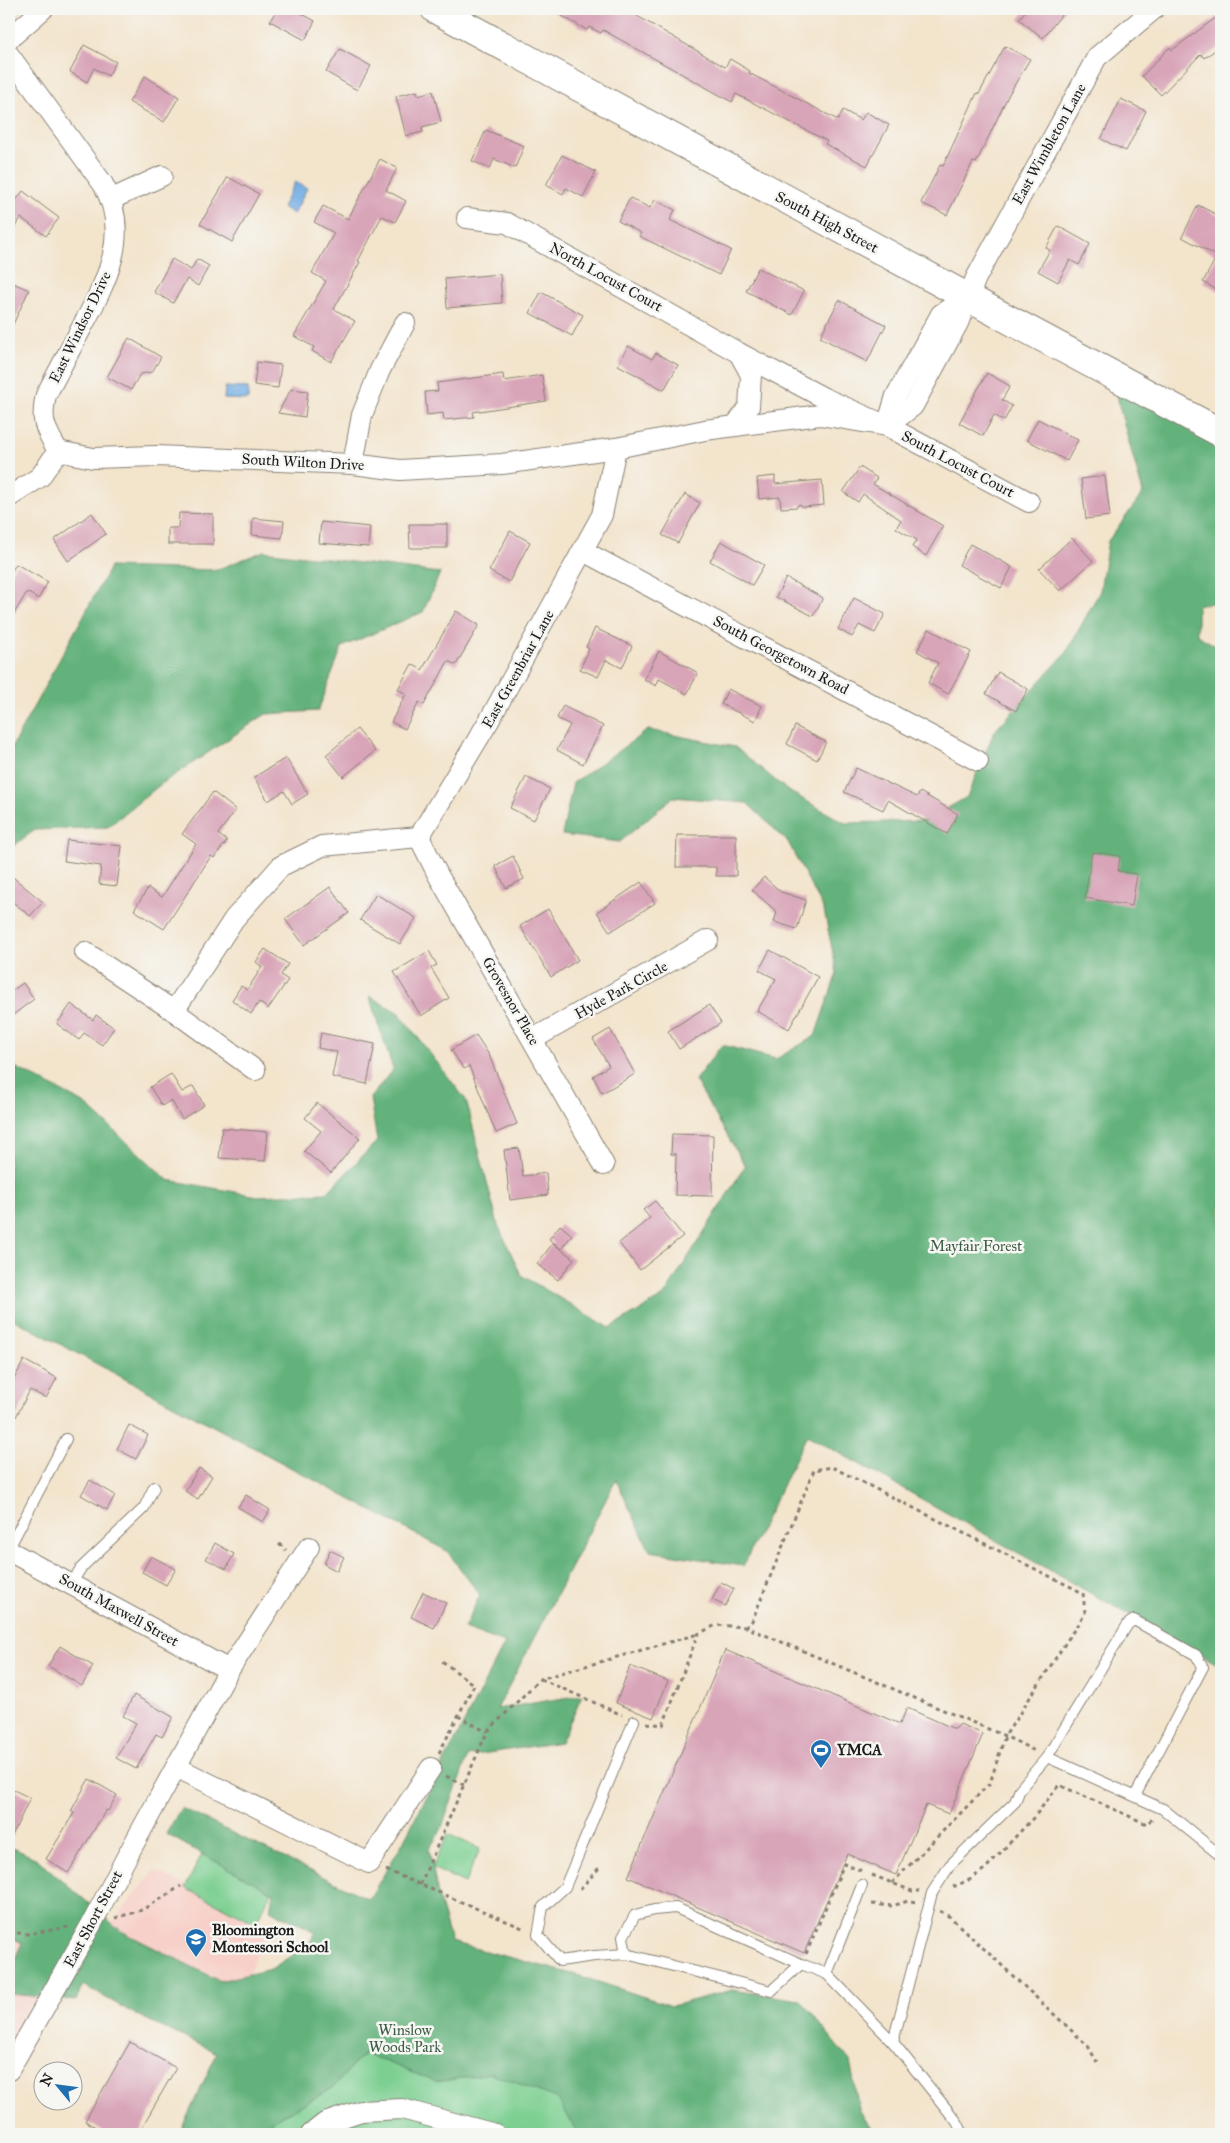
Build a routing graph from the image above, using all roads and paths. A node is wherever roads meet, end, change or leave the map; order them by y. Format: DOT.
graph roads {
  1 [pos="43,9"];
  2 [pos="435,9"];
  3 [pos="1154,9"];
  4 [pos="9,39"];
  5 [pos="9,55"];
  6 [pos="162,176"];
  7 [pos="112,199"];
  8 [pos="467,218"];
  9 [pos="967,298"];
  10 [pos="405,323"];
  11 [pos="739,353"];
  12 [pos="735,426"];
  13 [pos="887,426"];
  14 [pos="1221,433"];
  15 [pos="616,448"];
  16 [pos="58,451"];
  17 [pos="353,464"];
  18 [pos="9,497"];
  19 [pos="1029,502"];
  20 [pos="584,551"];
  21 [pos="978,761"];
  22 [pos="419,837"];
  23 [pos="708,940"];
  24 [pos="85,952"];
  25 [pos="174,1011"];
  26 [pos="533,1039"];
  27 [pos="255,1070"];
  28 [pos="604,1165"];
  29 [pos="66,1440"];
  30 [pos="154,1487"];
  31 [pos="310,1547"];
  32 [pos="9,1550"];
  33 [pos="71,1584"];
  34 [pos="746,1628"];
  35 [pos="698,1634"];
  36 [pos="442,1661"];
  37 [pos="229,1670"];
  38 [pos="540,1678"];
  39 [pos="458,1716"];
  40 [pos="634,1721"];
  41 [pos="663,1725"];
  42 [pos="487,1732"];
  43 [pos="1004,1736"];
  44 [pos="1048,1757"];
  45 [pos="176,1767"];
  46 [pos="432,1768"];
  47 [pos="1135,1796"];
  48 [pos="1163,1808"];
  49 [pos="1221,1856"];
  50 [pos="369,1863"];
  51 [pos="892,1883"];
  52 [pos="420,1885"];
  53 [pos="862,1885"];
  54 [pos="930,1897"];
  55 [pos="872,1904"];
  56 [pos="538,1935"];
  57 [pos="626,1954"];
  58 [pos="801,1964"];
  59 [pos="826,1974"];
  60 [pos="893,2042"];
  61 [pos="1097,2062"];
  62 [pos="9,2070"];
  63 [pos="311,2134"];
  64 [pos="495,2134"];
  65 [pos="963,2134"];
  1 -- 4 [label="street"];
  2 -- 9 [label="street, South High Street"];
  3 -- 9 [label="street, East Wimbleton Lane"];
  5 -- 7 [label="street, East Windsor Drive"];
  6 -- 7 [label="street"];
  7 -- 16 [label="street, East Windsor Drive"];
  8 -- 11 [label="street, North Locust Court"];
  9 -- 13 [label="street"];
  9 -- 14 [label="street, South High Street"];
  10 -- 17 [label="street"];
  11 -- 12 [label="street"];
  11 -- 13 [label="street, North Locust Court"];
  12 -- 13 [label="street"];
  12 -- 15 [label="street"];
  13 -- 19 [label="street, South Locust Court"];
  15 -- 17 [label="street, South Wilton Drive"];
  15 -- 20 [label="street, East Greenbriar Lane"];
  16 -- 17 [label="street, South Wilton Drive"];
  16 -- 18 [label="street"];
  20 -- 21 [label="street, South Georgetown Road"];
  20 -- 22 [label="street, East Greenbriar Lane"];
  22 -- 25 [label="street"];
  22 -- 26 [label="street, Grovesnor Place"];
  23 -- 26 [label="street, Hyde Park Circle"];
  24 -- 25 [label="street"];
  25 -- 27 [label="street"];
  26 -- 28 [label="street, Grovesnor Place"];
  29 -- 32 [label="lane"];
  30 -- 33 [label="lane"];
  31 -- 37 [label="street, East Short Street"];
  32 -- 33 [label="street, South Maxwell Street"];
  33 -- 37 [label="street, South Maxwell Street"];
  34 -- 35 [label="path"];
  34 -- 43 [label="path"];
  34 -- 43 [label="path"];
  35 -- 38 [label="path"];
  35 -- 41 [label="path"];
  36 -- 39 [label="path"];
  37 -- 45 [label="street, East Short Street"];
  38 -- 40 [label="path"];
  38 -- 42 [label="path"];
  39 -- 42 [label="path"];
  39 -- 46 [label="path"];
  40 -- 56 [label="lane"];
  42 -- 52 [label="path"];
  43 -- 44 [label="path"];
  43 -- 51 [label="path"];
  44 -- 47 [label="lane"];
  44 -- 47 [label="lane"];
  44 -- 54 [label="lane"];
  45 -- 50 [label="street"];
  45 -- 62 [label="street, East Short Street"];
  46 -- 50 [label="street"];
  47 -- 48 [label="lane"];
  48 -- 49 [label="lane"];
  48 -- 54 [label="path"];
  50 -- 52 [label="path"];
  51 -- 54 [label="path"];
  51 -- 58 [label="path"];
  52 -- 56 [label="path"];
  53 -- 59 [label="lane"];
  54 -- 55 [label="path"];
  54 -- 60 [label="lane"];
  54 -- 61 [label="path"];
  56 -- 57 [label="lane"];
  57 -- 58 [label="lane"];
  57 -- 58 [label="lane"];
  58 -- 59 [label="lane"];
  59 -- 60 [label="lane"];
  60 -- 65 [label="lane"];
  63 -- 64 [label="street"];
}
